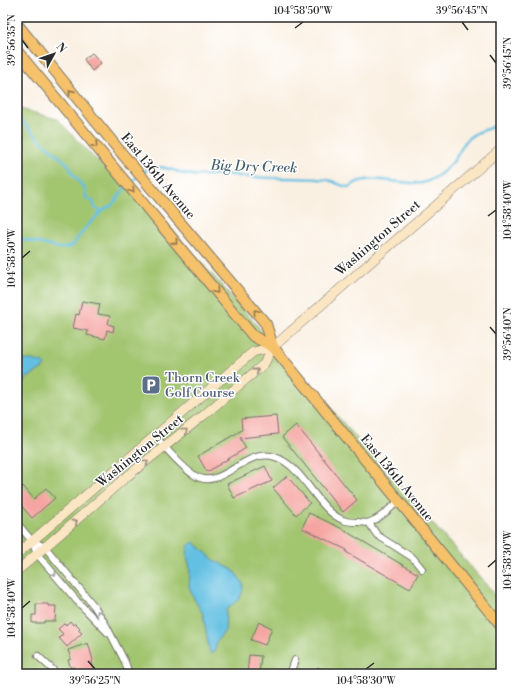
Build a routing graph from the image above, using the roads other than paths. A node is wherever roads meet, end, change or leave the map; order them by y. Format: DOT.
graph roads {
  1 [pos="17,24"];
  2 [pos="17,51"];
  3 [pos="501,149"];
  4 [pos="273,347"];
  5 [pos="155,436"];
  6 [pos="166,447"];
  7 [pos="399,501"];
  8 [pos="369,523"];
  9 [pos="17,524"];
  10 [pos="32,541"];
  11 [pos="45,547"];
  12 [pos="17,554"];
  13 [pos="37,554"];
  14 [pos="422,569"];
  15 [pos="17,571"];
  16 [pos="501,626"];
  17 [pos="111,635"];
  18 [pos="38,656"];
  19 [pos="295,660"];
  20 [pos="54,674"];
  21 [pos="129,674"];
  22 [pos="290,674"];
  4 -- 1 [label="main road, East 136th Avenue, one-way"];
  2 -- 4 [label="main road, East 136th Avenue, one-way"];
  3 -- 4 [label="main road, Washington Street"];
  4 -- 5 [label="main road, Washington Street"];
  6 -- 4 [label="main road, Washington Street, one-way"];
  4 -- 7 [label="main road, East 136th Avenue"];
  5 -- 6 [label="street"];
  5 -- 10 [label="main road, Washington Street"];
  6 -- 8 [label="street"];
  11 -- 6 [label="main road, Washington Street, one-way"];
  7 -- 8 [label="street"];
  7 -- 16 [label="main road, East 136th Avenue"];
  8 -- 14 [label="street"];
  9 -- 10 [label="street"];
  10 -- 11 [label="street"];
  10 -- 12 [label="main road, Washington Street"];
  10 -- 13 [label="street"];
  11 -- 13 [label="main road, Washington Street"];
  17 -- 11 [label="street, one-way"];
  13 -- 15 [label="main road, Washington Street"];
  13 -- 17 [label="street, one-way"];
  17 -- 21 [label="street"];
  18 -- 20 [label="street"];
  19 -- 22 [label="street"];
}
